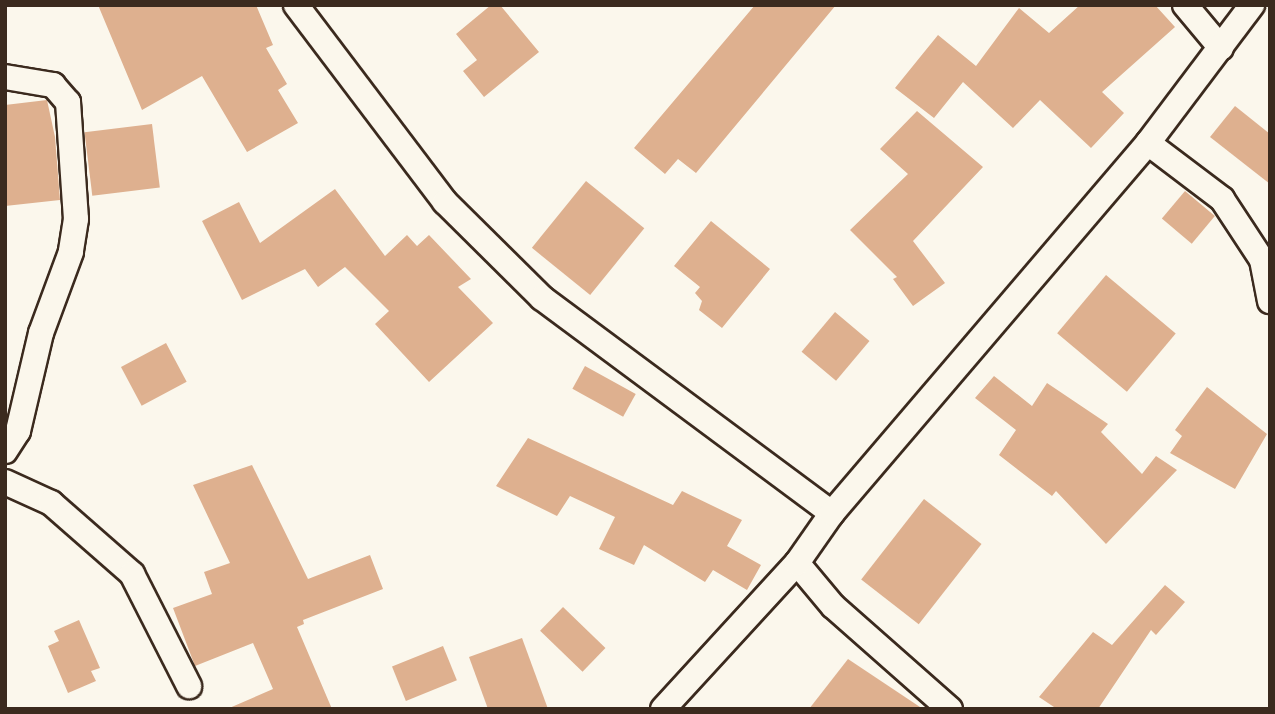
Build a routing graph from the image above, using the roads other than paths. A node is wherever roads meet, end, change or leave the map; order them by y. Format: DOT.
graph roads {
  1 [pos="296,5"];
  2 [pos="1185,5"];
  3 [pos="1252,5"];
  4 [pos="1221,48"];
  5 [pos="5,77"];
  6 [pos="1148,142"];
  7 [pos="1270,301"];
  8 [pos="5,451"];
  9 [pos="5,482"];
  10 [pos="832,513"];
  11 [pos="797,563"];
  12 [pos="189,686"];
  13 [pos="663,709"];
  14 [pos="950,709"];
  1 -- 10 [label="street"];
  2 -- 4 [label="street"];
  3 -- 4 [label="street"];
  4 -- 6 [label="street"];
  5 -- 8 [label="street"];
  6 -- 7 [label="street"];
  6 -- 10 [label="street"];
  9 -- 12 [label="street"];
  10 -- 11 [label="street"];
  11 -- 13 [label="street"];
  11 -- 14 [label="street"];
}
